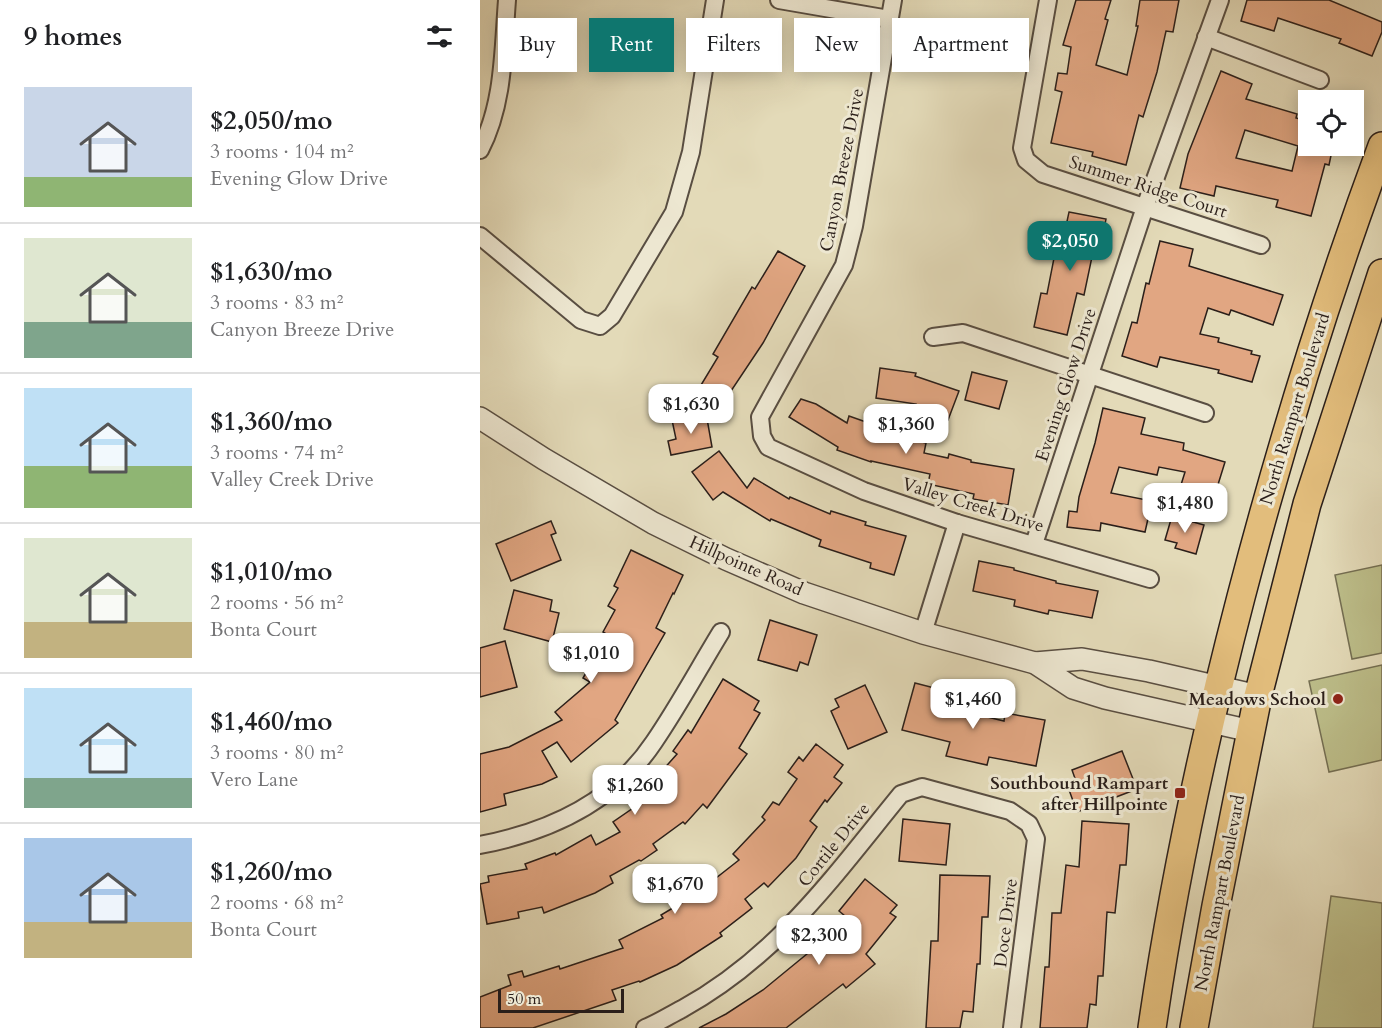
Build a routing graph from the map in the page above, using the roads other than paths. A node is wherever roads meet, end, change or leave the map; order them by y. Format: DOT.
graph roads {
  1 [pos="507,0"];
  2 [pos="715,0"];
  3 [pos="779,0"];
  4 [pos="893,0"];
  5 [pos="1048,0"];
  6 [pos="1220,0"];
  7 [pos="889,19"];
  8 [pos="1206,37"];
  9 [pos="1320,80"];
  10 [pos="1381,149"];
  11 [pos="480,150"];
  12 [pos="1382,193"];
  13 [pos="1145,207"];
  14 [pos="480,236"];
  15 [pos="1261,245"];
  16 [pos="1382,273"];
  17 [pos="933,337"];
  18 [pos="1090,375"];
  19 [pos="1205,413"];
  20 [pos="480,418"];
  21 [pos="762,436"];
  22 [pos="957,523"];
  23 [pos="1034,544"];
  24 [pos="1150,579"];
  25 [pos="721,632"];
  26 [pos="923,633"];
  27 [pos="1035,663"];
  28 [pos="1218,687"];
  29 [pos="1258,696"];
  30 [pos="1209,722"];
  31 [pos="1251,731"];
  32 [pos="908,790"];
  33 [pos="480,844"];
  34 [pos="645,1028"];
  35 [pos="1012,1028"];
  36 [pos="1152,1028"];
  37 [pos="1194,1028"];
  1 -- 11 [label="street"];
  2 -- 14 [label="street"];
  3 -- 7 [label="street"];
  4 -- 7 [label="street, Canyon Breeze Drive"];
  5 -- 13 [label="street, Summer Ridge Court"];
  6 -- 8 [label="street, Evening Glow Drive"];
  7 -- 21 [label="street, Canyon Breeze Drive"];
  8 -- 9 [label="street"];
  8 -- 13 [label="street, Evening Glow Drive"];
  10 -- 12 [label="main road"];
  10 -- 28 [label="main road, North Rampart Boulevard"];
  13 -- 15 [label="street, Summer Ridge Court"];
  13 -- 18 [label="street, Evening Glow Drive"];
  16 -- 29 [label="main road, North Rampart Boulevard"];
  17 -- 18 [label="street"];
  18 -- 19 [label="street"];
  18 -- 23 [label="street, Evening Glow Drive"];
  20 -- 26 [label="street, Hillpointe Road"];
  21 -- 22 [label="street, Valley Creek Drive"];
  22 -- 23 [label="street, Valley Creek Drive"];
  22 -- 26 [label="street"];
  23 -- 24 [label="street, Valley Creek Drive"];
  25 -- 33 [label="street"];
  26 -- 27 [label="street, Hillpointe Road"];
  27 -- 28 [label="street, Hillpointe Road"];
  27 -- 30 [label="street, Hillpointe Road"];
  28 -- 29 [label="street, Hillpointe Road"];
  28 -- 30 [label="main road, North Rampart Boulevard"];
  29 -- 31 [label="main road, North Rampart Boulevard"];
  30 -- 31 [label="street, Hillpointe Road"];
  30 -- 36 [label="main road, North Rampart Boulevard"];
  31 -- 37 [label="main road, North Rampart Boulevard"];
  32 -- 34 [label="street, Cortile Drive"];
  32 -- 35 [label="street, Doce Drive"];
}
